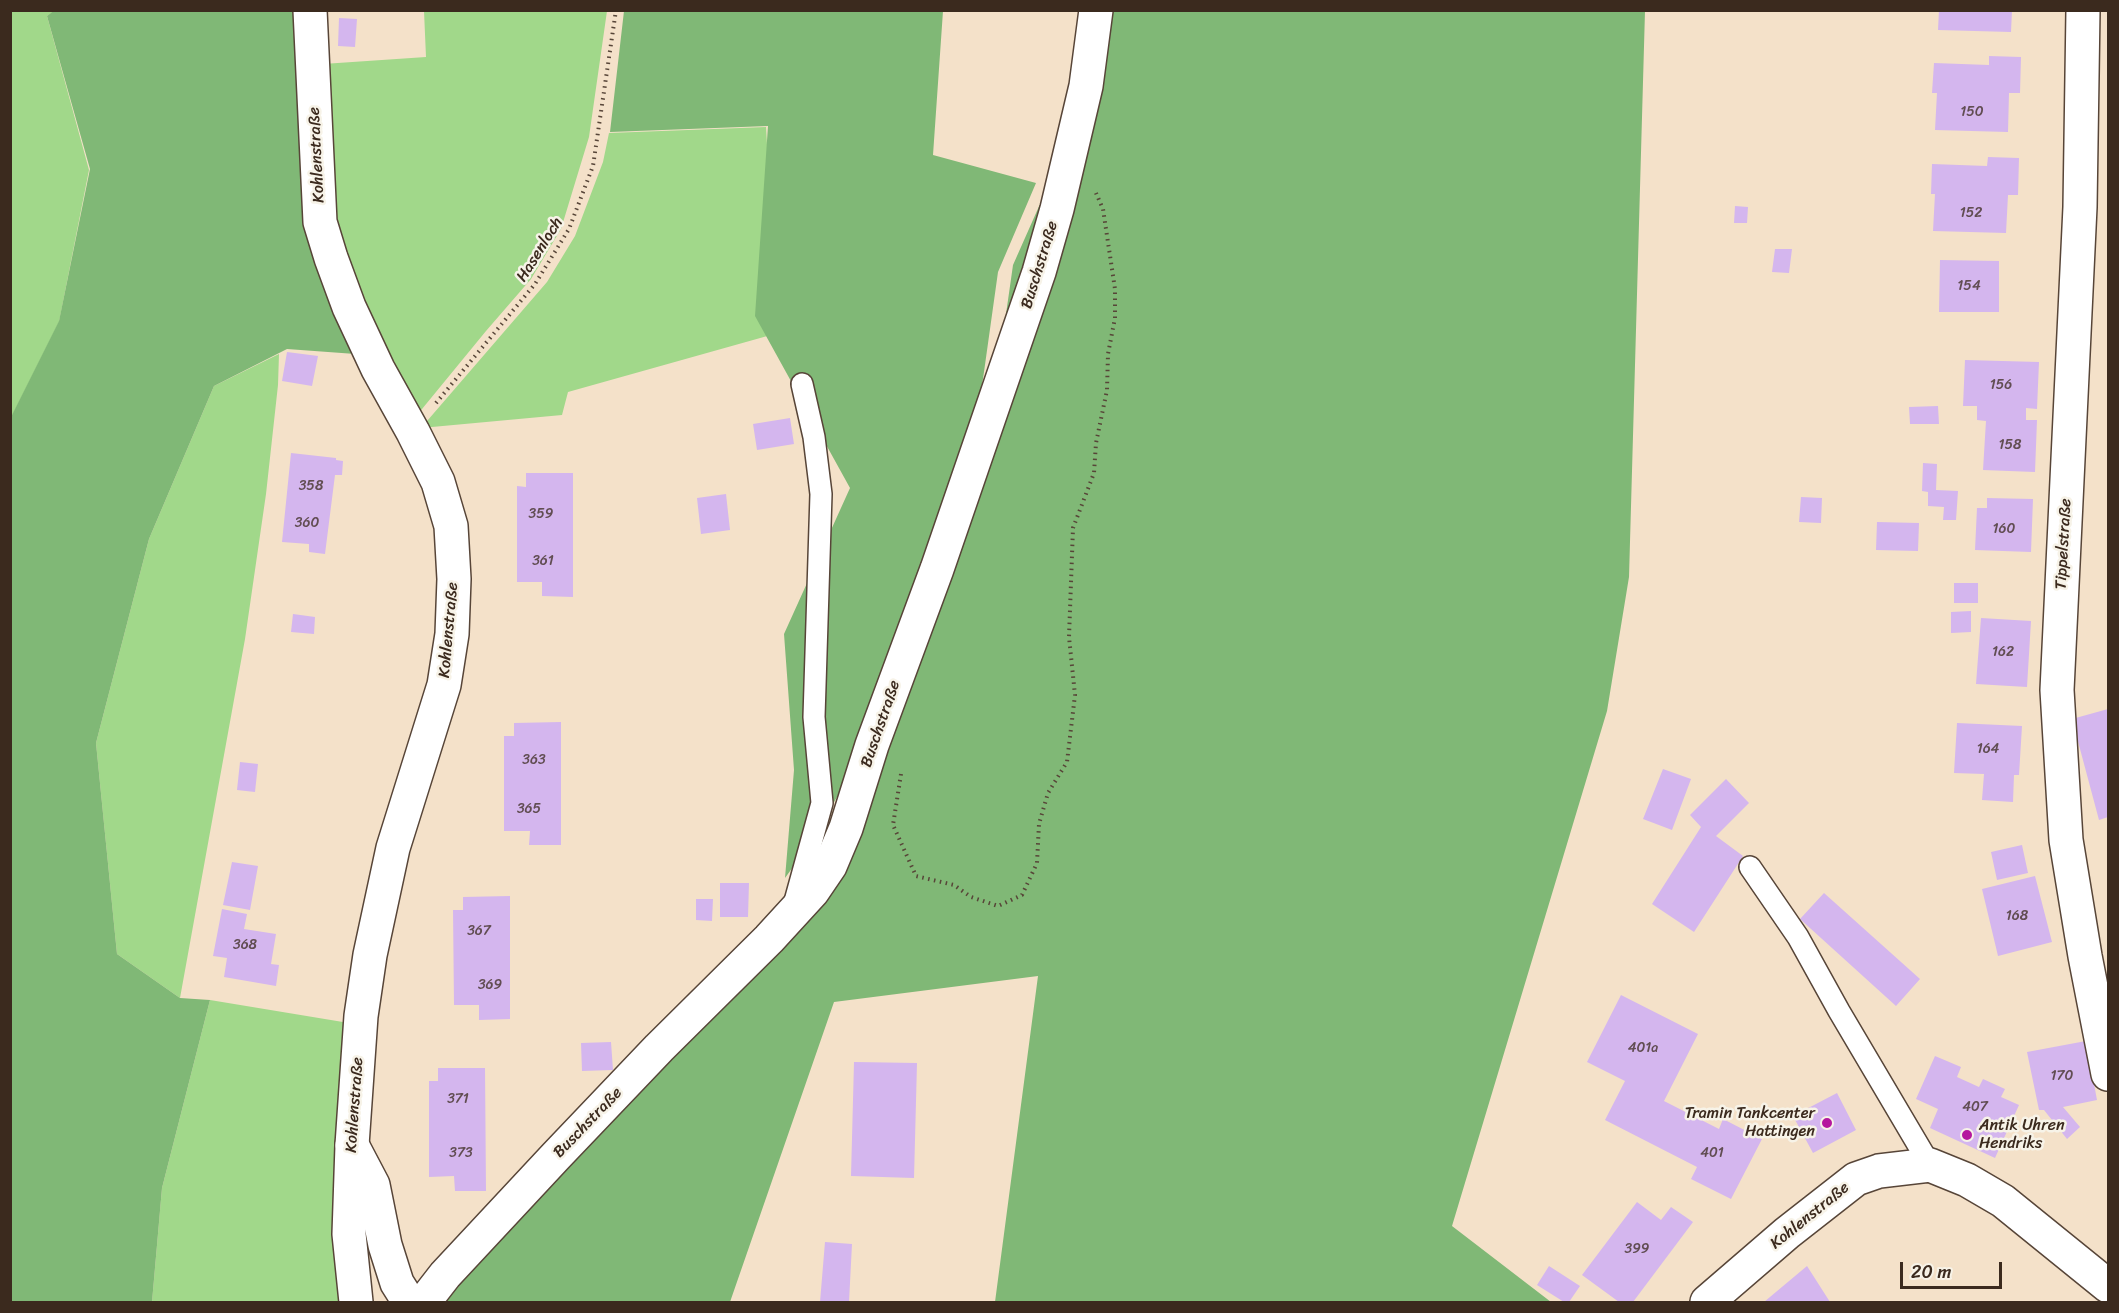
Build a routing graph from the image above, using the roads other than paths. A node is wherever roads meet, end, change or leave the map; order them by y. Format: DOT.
graph roads {
  1 [pos="310,10"];
  2 [pos="1096,10"];
  3 [pos="2083,10"];
  4 [pos="802,384"];
  5 [pos="1750,867"];
  6 [pos="792,912"];
  7 [pos="2109,1074"];
  8 [pos="352,1145"];
  9 [pos="1930,1166"];
  10 [pos="2109,1286"];
  11 [pos="356,1302"];
  12 [pos="409,1302"];
  13 [pos="424,1302"];
  14 [pos="1707,1302"];
  1 -- 8 [label="street, Kohlenstraße"];
  2 -- 6 [label="street, Buschstraße"];
  3 -- 7 [label="street, Tippelstraße"];
  4 -- 6 [label="lane"];
  5 -- 9 [label="lane"];
  6 -- 13 [label="street, Buschstraße"];
  8 -- 11 [label="street, Kohlenstraße"];
  8 -- 12 [label="street"];
  9 -- 10 [label="street, Kohlenstraße"];
  9 -- 14 [label="street, Kohlenstraße"];
}
